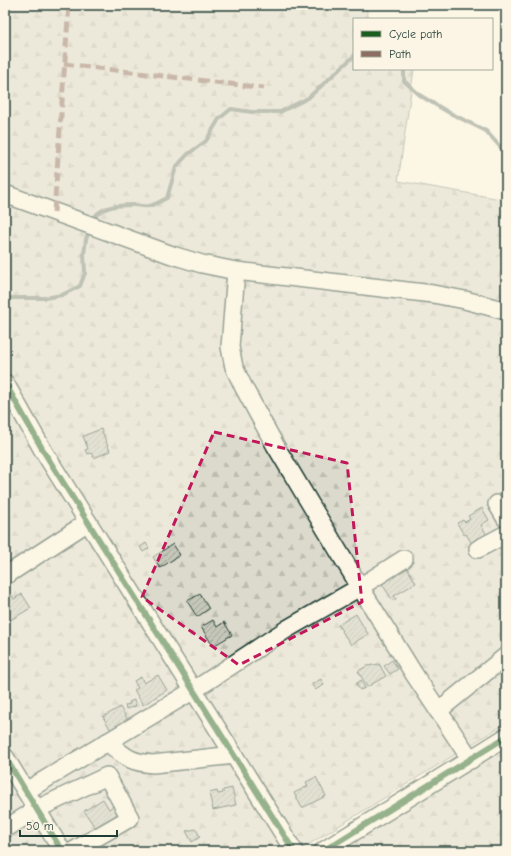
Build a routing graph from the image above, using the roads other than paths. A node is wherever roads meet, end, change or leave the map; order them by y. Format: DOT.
graph roads {
  1 [pos="5,194"];
  2 [pos="236,271"];
  3 [pos="506,311"];
  4 [pos="5,383"];
  5 [pos="497,504"];
  6 [pos="506,519"];
  7 [pos="88,522"];
  8 [pos="506,534"];
  9 [pos="478,550"];
  10 [pos="404,559"];
  11 [pos="5,576"];
  12 [pos="360,587"];
  13 [pos="506,656"];
  14 [pos="194,690"];
  15 [pos="438,711"];
  16 [pos="506,737"];
  17 [pos="107,742"];
  18 [pos="5,756"];
  19 [pos="234,756"];
  20 [pos="471,760"];
  21 [pos="26,791"];
  22 [pos="37,809"];
  23 [pos="5,829"];
  24 [pos="62,851"];
  25 [pos="73,851"];
  26 [pos="294,851"];
  27 [pos="323,851"];
  1 -- 2 [label="street"];
  2 -- 3 [label="street"];
  2 -- 12 [label="street"];
  4 -- 7 [label="street"];
  5 -- 6 [label="street"];
  7 -- 11 [label="street"];
  7 -- 14 [label="street"];
  8 -- 9 [label="street"];
  10 -- 12 [label="street"];
  12 -- 14 [label="street"];
  12 -- 15 [label="street"];
  13 -- 15 [label="street"];
  14 -- 17 [label="street"];
  14 -- 19 [label="street"];
  15 -- 20 [label="street"];
  16 -- 20 [label="street"];
  17 -- 19 [label="street"];
  17 -- 21 [label="street"];
  18 -- 21 [label="street"];
  19 -- 26 [label="street"];
  20 -- 27 [label="street"];
  21 -- 22 [label="street"];
  22 -- 23 [label="street"];
  22 -- 24 [label="street"];
  22 -- 25 [label="street"];
}
